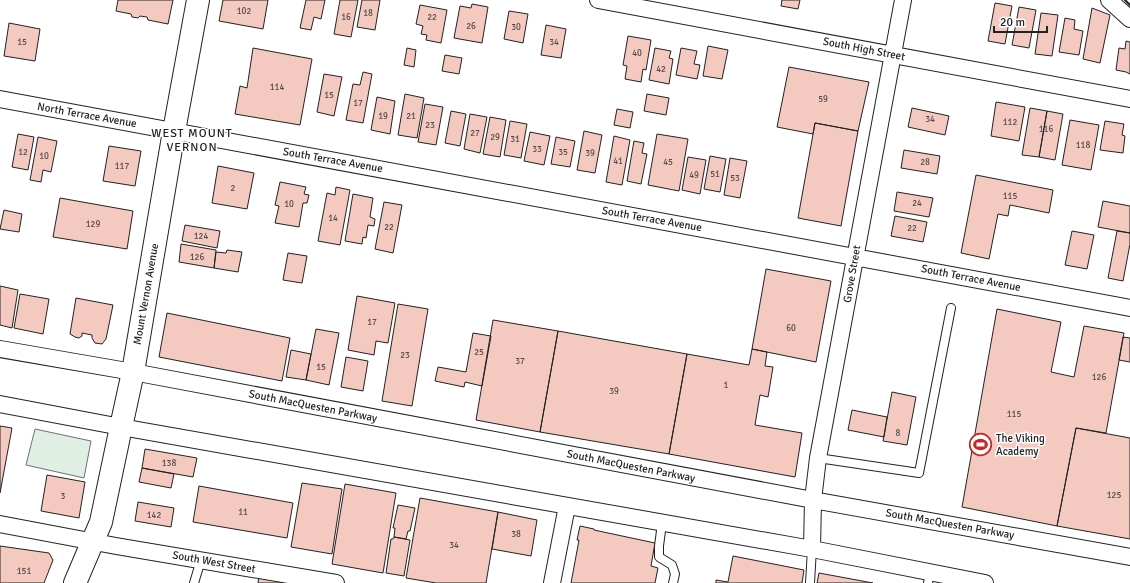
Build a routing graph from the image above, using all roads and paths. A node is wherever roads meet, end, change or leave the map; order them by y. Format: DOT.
graph roads {
  1 [pos="198,0"];
  2 [pos="598,0"];
  3 [pos="903,0"];
  4 [pos="1109,0"];
  5 [pos="1130,19"];
  6 [pos="892,55"];
  7 [pos="0,99"];
  8 [pos="1130,99"];
  9 [pos="174,131"];
  10 [pos="855,256"];
  11 [pos="951,308"];
  12 [pos="1130,308"];
  13 [pos="0,349"];
  14 [pos="133,372"];
  15 [pos="0,404"];
  16 [pos="121,427"];
  17 [pos="818,458"];
  18 [pos="814,500"];
  19 [pos="567,506"];
  20 [pos="662,523"];
  21 [pos="0,524"];
  22 [pos="92,541"];
  23 [pos="812,549"];
  24 [pos="1130,558"];
  25 [pos="201,560"];
  26 [pos="929,578"];
  27 [pos="977,582"];
  28 [pos="77,583"];
  29 [pos="194,583"];
  30 [pos="336,583"];
  31 [pos="552,583"];
  32 [pos="673,583"];
  33 [pos="810,583"];
  1 -- 9 [label="main road, Mount Vernon Avenue"];
  2 -- 6 [label="street, South High Street"];
  3 -- 6 [label="street, Grove Street"];
  4 -- 5 [label="street"];
  6 -- 8 [label="street, South High Street"];
  6 -- 10 [label="street, Grove Street"];
  7 -- 9 [label="street, North Terrace Avenue"];
  9 -- 10 [label="street, South Terrace Avenue"];
  9 -- 14 [label="main road, Mount Vernon Avenue"];
  10 -- 12 [label="street, South Terrace Avenue"];
  10 -- 17 [label="street, Grove Street"];
  11 -- 17 [label="lane"];
  13 -- 14 [label="street, South MacQuesten Parkway"];
  14 -- 16 [label="main road, Mount Vernon Avenue"];
  14 -- 18 [label="street, South MacQuesten Parkway"];
  15 -- 16 [label="street"];
  16 -- 19 [label="street"];
  16 -- 22 [label="main road, Mount Vernon Avenue"];
  17 -- 18 [label="street, Grove Street"];
  18 -- 23 [label="street, Grove Street"];
  18 -- 24 [label="street, South MacQuesten Parkway"];
  19 -- 20 [label="street"];
  19 -- 31 [label="street"];
  20 -- 23 [label="street"];
  20 -- 32 [label="lane"];
  21 -- 22 [label="street, South West Street"];
  22 -- 25 [label="street, South West Street"];
  22 -- 28 [label="main road, Mount Vernon Avenue"];
  23 -- 26 [label="street"];
  23 -- 33 [label="lane"];
  25 -- 29 [label="lane"];
  25 -- 30 [label="street, South West Street"];
  26 -- 27 [label="street"];
}
